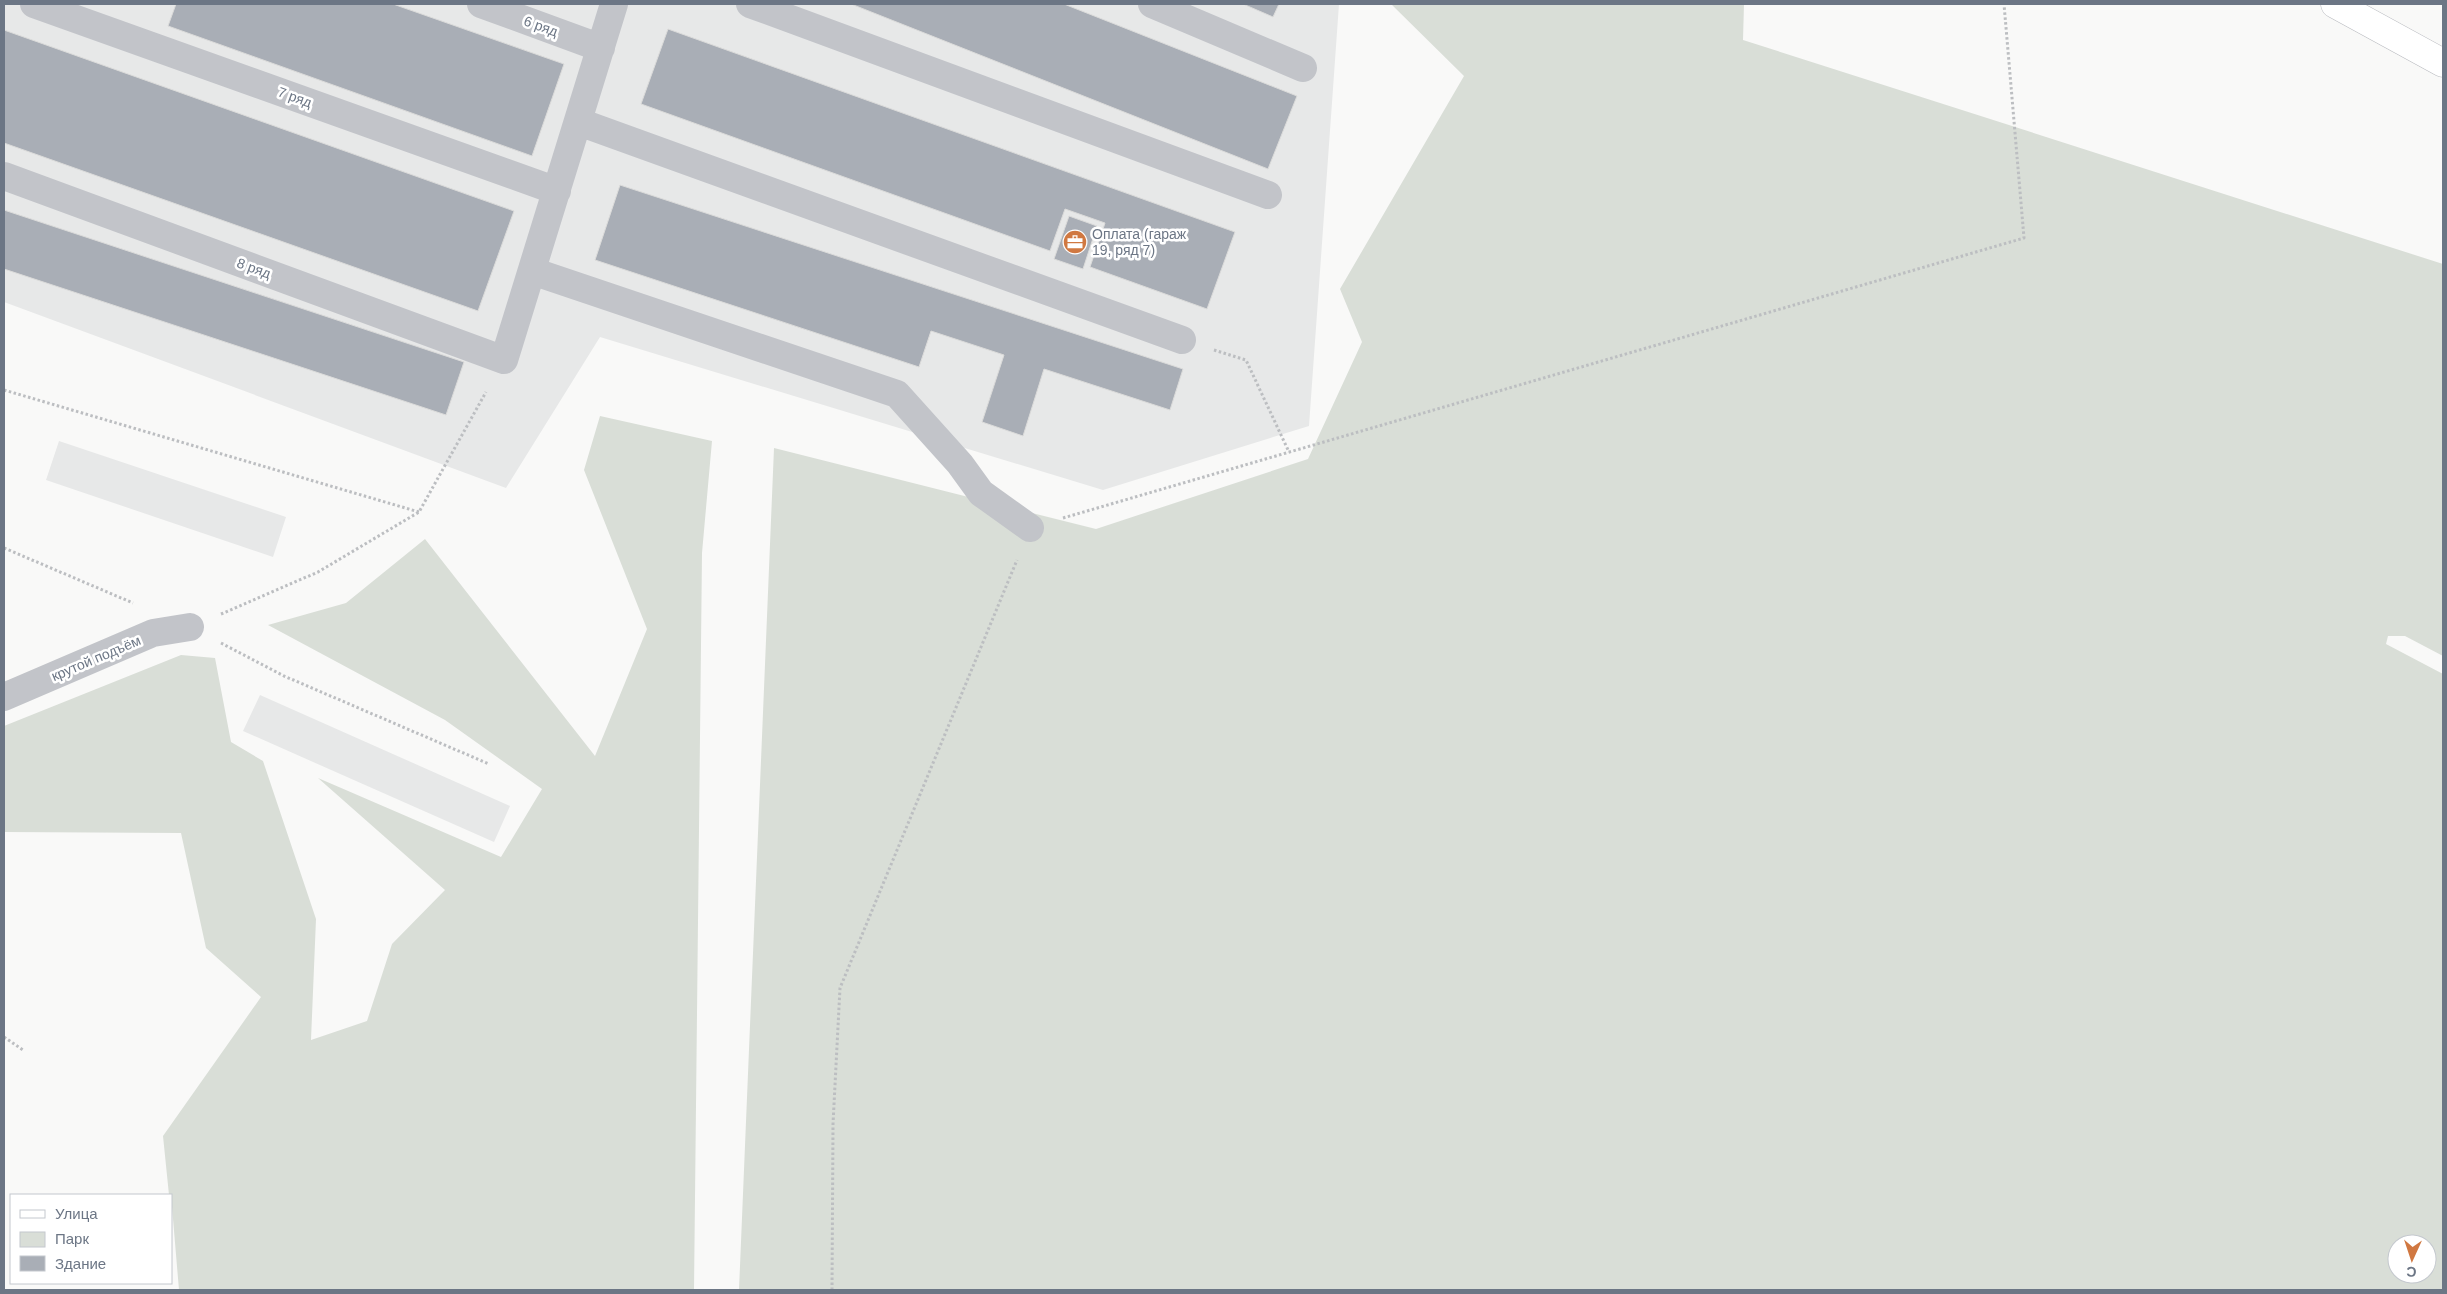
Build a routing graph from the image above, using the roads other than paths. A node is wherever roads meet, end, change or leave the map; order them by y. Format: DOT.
graph roads {
  1 [pos="34,4"];
  2 [pos="481,4"];
  3 [pos="614,4"];
  4 [pos="750,4"];
  5 [pos="1152,4"];
  6 [pos="2335,4"];
  7 [pos="601,48"];
  8 [pos="2443,63"];
  9 [pos="1303,68"];
  10 [pos="579,122"];
  11 [pos="4,176"];
  12 [pos="557,191"];
  13 [pos="1268,195"];
  14 [pos="532,271"];
  15 [pos="1182,340"];
  16 [pos="1030,528"];
  17 [pos="190,626"];
  18 [pos="4,696"];
  1 -- 12 [label="street, 7 ряд"];
  2 -- 7 [label="street, 6 ряд"];
  3 -- 7 [label="street"];
  4 -- 13 [label="street"];
  5 -- 9 [label="street"];
  6 -- 8 [label="main road"];
  7 -- 10 [label="street"];
  10 -- 12 [label="street"];
  10 -- 15 [label="street"];
  11 -- 14 [label="street, 8 ряд"];
  12 -- 14 [label="street"];
  14 -- 16 [label="street"];
  17 -- 18 [label="street, крутой подъём"];
}
